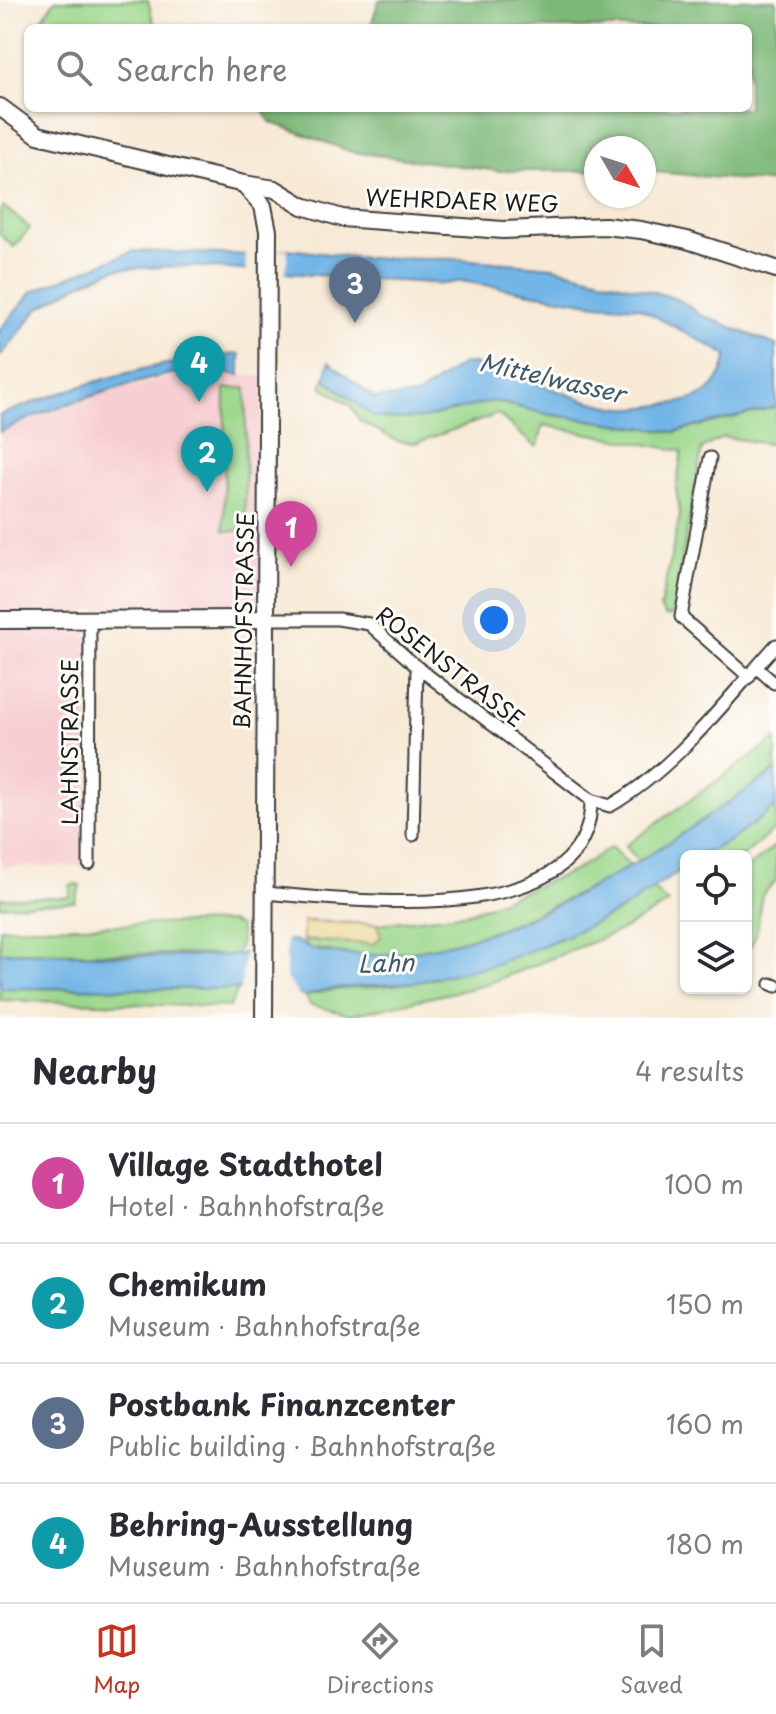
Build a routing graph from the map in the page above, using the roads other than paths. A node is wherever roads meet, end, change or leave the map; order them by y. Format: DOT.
graph roads {
  1 [pos="0,107"];
  2 [pos="244,184"];
  3 [pos="296,203"];
  4 [pos="268,224"];
  5 [pos="776,269"];
  6 [pos="710,458"];
  7 [pos="266,619"];
  8 [pos="0,620"];
  9 [pos="90,620"];
  10 [pos="776,644"];
  11 [pos="417,667"];
  12 [pos="753,673"];
  13 [pos="774,683"];
  14 [pos="591,800"];
  15 [pos="413,835"];
  16 [pos="89,864"];
  17 [pos="263,899"];
  18 [pos="264,1018"];
  1 -- 2 [label="main road, WEHRDAER WEG"];
  2 -- 3 [label="main road, WEHRDAER WEG"];
  2 -- 4 [label="main road, BAHNHOFSTRASSE"];
  3 -- 4 [label="main road"];
  3 -- 5 [label="main road, WEHRDAER WEG"];
  4 -- 7 [label="main road, BAHNHOFSTRASSE"];
  6 -- 12 [label="street"];
  7 -- 9 [label="main road"];
  7 -- 11 [label="street, ROSENSTRASSE"];
  7 -- 17 [label="main road, BAHNHOFSTRASSE"];
  8 -- 9 [label="main road"];
  9 -- 16 [label="street, LAHNSTRASSE"];
  10 -- 12 [label="street"];
  11 -- 14 [label="street, ROSENSTRASSE"];
  11 -- 15 [label="street"];
  12 -- 13 [label="street"];
  12 -- 14 [label="street"];
  14 -- 17 [label="street"];
  17 -- 18 [label="main road, BAHNHOFSTRASSE"];
}
